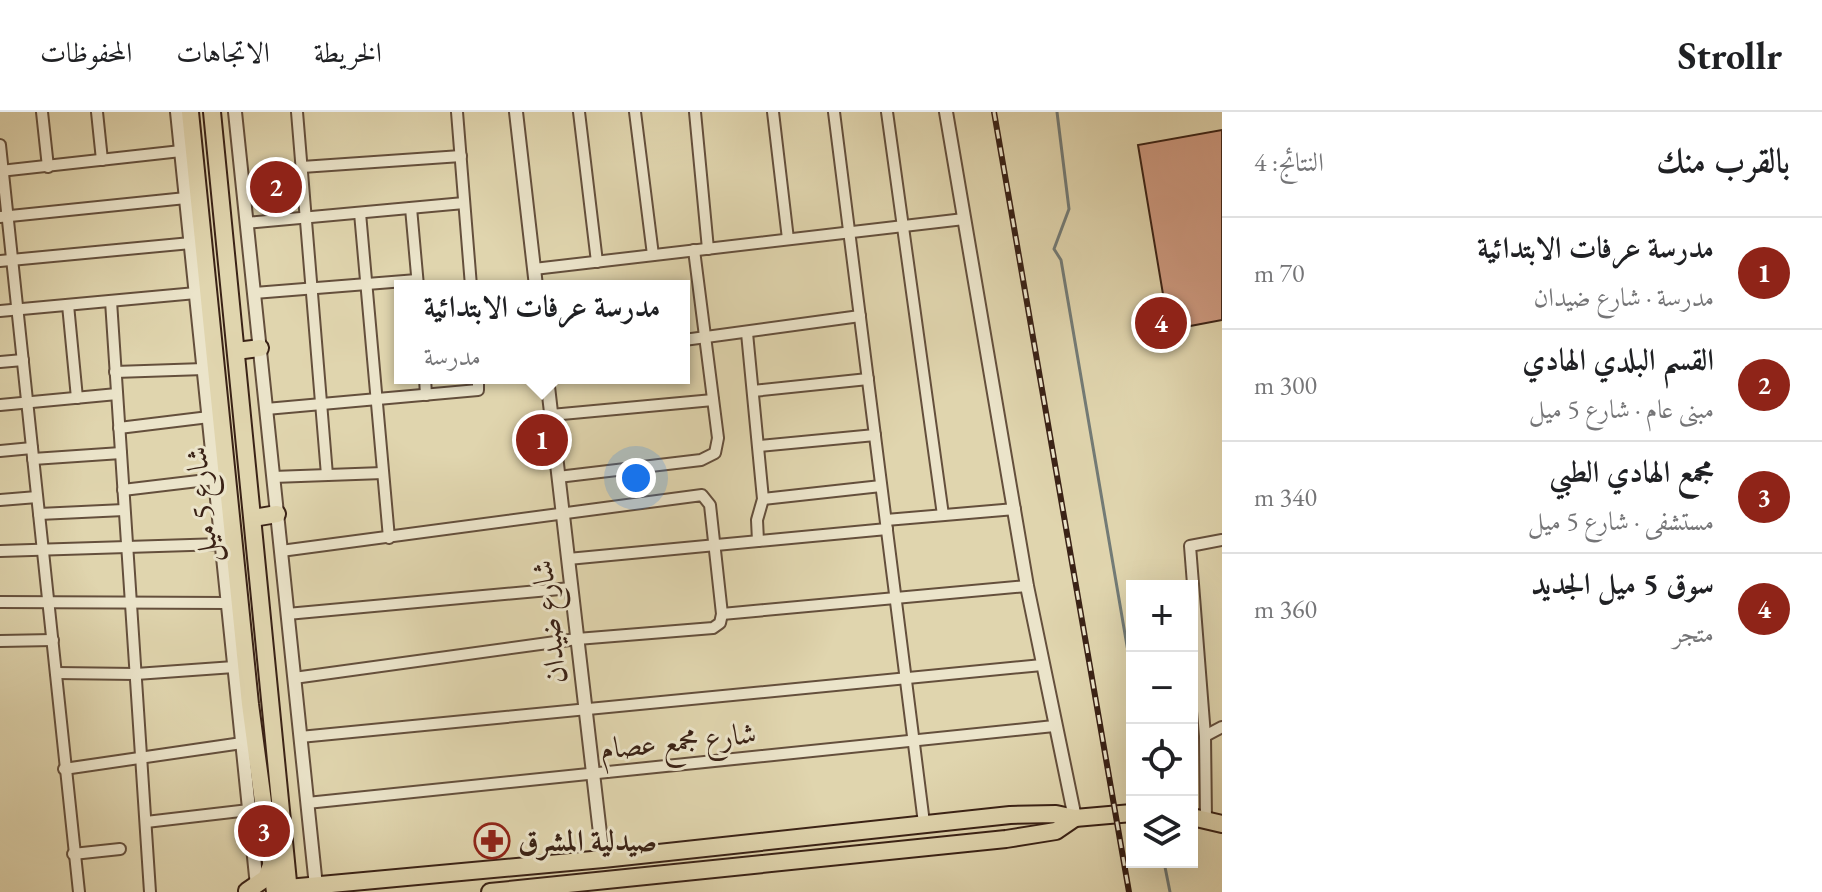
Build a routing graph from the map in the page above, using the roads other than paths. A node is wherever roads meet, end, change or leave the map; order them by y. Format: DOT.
graph roads {
  1 [pos="42,112"];
  2 [pos="97,112"];
  3 [pos="177,112"];
  4 [pos="190,112"];
  5 [pos="212,112"];
  6 [pos="235,112"];
  7 [pos="297,112"];
  8 [pos="457,112"];
  9 [pos="516,112"];
  10 [pos="579,112"];
  11 [pos="635,112"];
  12 [pos="695,112"];
  13 [pos="773,112"];
  14 [pos="834,112"];
  15 [pos="887,112"];
  16 [pos="946,112"];
  17 [pos="0,145"];
  18 [pos="181,151"];
  19 [pos="461,156"];
  20 [pos="102,160"];
  21 [pos="48,167"];
  22 [pos="302,167"];
  23 [pos="1,170"];
  24 [pos="186,198"];
  25 [pos="464,203"];
  26 [pos="411,208"];
  27 [pos="360,213"];
  28 [pos="4,216"];
  29 [pos="307,217"];
  30 [pos="964,219"];
  31 [pos="246,223"];
  32 [pos="905,226"];
  33 [pos="849,232"];
  34 [pos="788,239"];
  35 [pos="191,243"];
  36 [pos="708,249"];
  37 [pos="694,250"];
  38 [pos="653,255"];
  39 [pos="12,260"];
  40 [pos="0,261"];
  41 [pos="597,262"];
  42 [pos="534,269"];
  43 [pos="417,280"];
  44 [pos="470,280"];
  45 [pos="535,280"];
  46 [pos="394,283"];
  47 [pos="366,284"];
  48 [pos="313,289"];
  49 [pos="196,293"];
  50 [pos="254,293"];
  51 [pos="111,301"];
  52 [pos="68,305"];
  53 [pos="18,309"];
  54 [pos="0,311"];
  55 [pos="860,316"];
  56 [pos="747,333"];
  57 [pos="705,338"];
  58 [pos="690,339"];
  59 [pos="207,340"];
  60 [pos="260,348"];
  61 [pos="236,351"];
  62 [pos="23,360"];
  63 [pos="0,362"];
  64 [pos="204,369"];
  65 [pos="115,372"];
  66 [pos="868,379"];
  67 [pos="425,384"];
  68 [pos="478,384"];
  69 [pos="548,384"];
  70 [pos="753,391"];
  71 [pos="117,394"];
  72 [pos="426,395"];
  73 [pos="77,398"];
  74 [pos="376,399"];
  75 [pos="713,400"];
  76 [pos="27,402"];
  77 [pos="324,404"];
  78 [pos="0,405"];
  79 [pos="266,409"];
  80 [pos="551,415"];
  81 [pos="209,417"];
  82 [pos="119,428"];
  83 [pos="875,435"];
  84 [pos="760,446"];
  85 [pos="0,451"];
  86 [pos="33,453"];
  87 [pos="121,453"];
  88 [pos="383,473"];
  89 [pos="327,475"];
  90 [pos="273,477"];
  91 [pos="558,477"];
  92 [pos="215,479"];
  93 [pos="881,486"];
  94 [pos="123,490"];
  95 [pos="37,497"];
  96 [pos="763,499"];
  97 [pos="0,500"];
  98 [pos="1015,509"];
  99 [pos="124,510"];
  100 [pos="39,514"];
  101 [pos="277,514"];
  102 [pos="943,515"];
  103 [pos="563,516"];
  104 [pos="253,518"];
  105 [pos="886,525"];
  106 [pos="225,538"];
  107 [pos="389,538"];
  108 [pos="1222,540"];
  109 [pos="758,541"];
  110 [pos="713,545"];
  111 [pos="127,548"];
  112 [pos="43,549"];
  113 [pos="0,551"];
  114 [pos="281,551"];
  115 [pos="568,559"];
  116 [pos="1027,586"];
  117 [pos="571,588"];
  118 [pos="896,599"];
  119 [pos="0,602"];
  120 [pos="49,603"];
  121 [pos="228,603"];
  122 [pos="131,604"];
  123 [pos="287,614"];
  124 [pos="722,614"];
  125 [pos="577,639"];
  126 [pos="53,640"];
  127 [pos="0,641"];
  128 [pos="1042,665"];
  129 [pos="234,667"];
  130 [pos="56,673"];
  131 [pos="136,674"];
  132 [pos="906,677"];
  133 [pos="294,678"];
  134 [pos="270,703"];
  135 [pos="250,704"];
  136 [pos="585,709"];
  137 [pos="1054,726"];
  138 [pos="1222,727"];
  139 [pos="1205,736"];
  140 [pos="300,737"];
  141 [pos="914,740"];
  142 [pos="242,743"];
  143 [pos="141,760"];
  144 [pos="64,769"];
  145 [pos="593,774"];
  146 [pos="307,803"];
  147 [pos="249,810"];
  148 [pos="1126,814"];
  149 [pos="1075,818"];
  150 [pos="1207,821"];
  151 [pos="146,822"];
  152 [pos="924,823"];
  153 [pos="120,849"];
  154 [pos="73,854"];
  155 [pos="603,859"];
  156 [pos="279,862"];
  157 [pos="314,886"];
  158 [pos="248,890"];
  159 [pos="282,890"];
  160 [pos="79,892"];
  161 [pos="150,892"];
  162 [pos="490,892"];
  1 -- 21 [label="street"];
  2 -- 20 [label="street"];
  3 -- 18 [label="street"];
  4 -- 59 [label="main road, شارع 5 ميل"];
  5 -- 61 [label="main road, شارع 5 ميل"];
  6 -- 31 [label="street"];
  7 -- 22 [label="street"];
  8 -- 19 [label="street"];
  9 -- 42 [label="street"];
  10 -- 41 [label="street"];
  11 -- 38 [label="street"];
  12 -- 36 [label="street"];
  13 -- 34 [label="street"];
  14 -- 33 [label="street"];
  15 -- 32 [label="street"];
  16 -- 30 [label="street"];
  17 -- 23 [label="street"];
  18 -- 20 [label="street"];
  18 -- 24 [label="street"];
  19 -- 22 [label="street"];
  19 -- 25 [label="street"];
  20 -- 21 [label="street"];
  21 -- 23 [label="street"];
  22 -- 29 [label="street"];
  23 -- 28 [label="street"];
  24 -- 28 [label="street"];
  24 -- 35 [label="street"];
  25 -- 26 [label="street"];
  25 -- 44 [label="street"];
  26 -- 27 [label="street"];
  26 -- 43 [label="street"];
  27 -- 29 [label="street"];
  27 -- 47 [label="street"];
  28 -- 39 [label="street"];
  29 -- 31 [label="street"];
  29 -- 48 [label="street"];
  30 -- 32 [label="street"];
  30 -- 98 [label="street"];
  31 -- 50 [label="street"];
  32 -- 33 [label="street"];
  32 -- 102 [label="street"];
  33 -- 34 [label="street"];
  33 -- 55 [label="street"];
  34 -- 36 [label="street"];
  35 -- 39 [label="street"];
  35 -- 49 [label="street"];
  36 -- 37 [label="street"];
  37 -- 38 [label="street"];
  37 -- 57 [label="street"];
  38 -- 41 [label="street"];
  39 -- 40 [label="street"];
  39 -- 53 [label="street"];
  41 -- 42 [label="street"];
  42 -- 45 [label="street"];
  46 -- 47 [label="street"];
  47 -- 48 [label="street"];
  47 -- 74 [label="street"];
  48 -- 50 [label="street"];
  48 -- 77 [label="street"];
  49 -- 51 [label="street"];
  49 -- 59 [label="street"];
  50 -- 60 [label="street"];
  51 -- 52 [label="street"];
  51 -- 65 [label="street"];
  52 -- 53 [label="street"];
  52 -- 73 [label="street"];
  53 -- 54 [label="street"];
  53 -- 62 [label="street"];
  55 -- 56 [label="street"];
  55 -- 66 [label="street"];
  56 -- 57 [label="street"];
  56 -- 70 [label="street"];
  57 -- 58 [label="street"];
  57 -- 75 [label="street"];
  59 -- 64 [label="street"];
  59 -- 106 [label="main road, شارع 5 ميل"];
  60 -- 61 [label="main road"];
  60 -- 79 [label="street"];
  61 -- 104 [label="main road, شارع 5 ميل"];
  62 -- 63 [label="street"];
  62 -- 76 [label="street"];
  64 -- 65 [label="street"];
  64 -- 81 [label="street"];
  65 -- 71 [label="street"];
  66 -- 70 [label="street"];
  66 -- 83 [label="street"];
  67 -- 72 [label="street"];
  68 -- 72 [label="street"];
  69 -- 80 [label="street, شارع ضيدان"];
  70 -- 84 [label="street"];
  71 -- 73 [label="street"];
  71 -- 82 [label="street"];
  72 -- 74 [label="street"];
  73 -- 76 [label="street"];
  74 -- 77 [label="street"];
  74 -- 88 [label="street"];
  75 -- 80 [label="street"];
  75 -- 91 [label="street"];
  76 -- 78 [label="street"];
  76 -- 86 [label="street"];
  77 -- 79 [label="street"];
  77 -- 89 [label="street"];
  79 -- 90 [label="street"];
  80 -- 91 [label="street, شارع ضيدان"];
  81 -- 82 [label="street"];
  81 -- 92 [label="street"];
  82 -- 87 [label="street"];
  83 -- 84 [label="street"];
  83 -- 93 [label="street"];
  84 -- 96 [label="street"];
  85 -- 86 [label="street"];
  86 -- 87 [label="street"];
  86 -- 95 [label="street"];
  87 -- 94 [label="street"];
  88 -- 89 [label="street"];
  88 -- 107 [label="street"];
  89 -- 90 [label="street"];
  90 -- 101 [label="street"];
  91 -- 103 [label="street, شارع ضيدان"];
  92 -- 94 [label="street"];
  92 -- 106 [label="street"];
  93 -- 96 [label="street"];
  93 -- 105 [label="street"];
  94 -- 99 [label="street"];
  95 -- 97 [label="street"];
  95 -- 100 [label="street"];
  96 -- 109 [label="street"];
  98 -- 102 [label="street"];
  98 -- 116 [label="street"];
  99 -- 100 [label="street"];
  99 -- 111 [label="street"];
  100 -- 112 [label="street"];
  101 -- 104 [label="main road"];
  101 -- 114 [label="street"];
  102 -- 105 [label="street"];
  103 -- 107 [label="street"];
  103 -- 110 [label="street"];
  103 -- 115 [label="street, شارع ضيدان"];
  104 -- 134 [label="main road, شارع 5 ميل"];
  105 -- 109 [label="street"];
  105 -- 118 [label="street"];
  106 -- 111 [label="street"];
  106 -- 121 [label="street"];
  106 -- 135 [label="main road, شارع 5 ميل"];
  107 -- 114 [label="street"];
  108 -- 139 [label="street"];
  109 -- 110 [label="street"];
  110 -- 115 [label="street"];
  110 -- 124 [label="street"];
  111 -- 112 [label="street"];
  111 -- 122 [label="street"];
  112 -- 113 [label="street"];
  112 -- 120 [label="street"];
  114 -- 123 [label="street"];
  115 -- 117 [label="street, شارع ضيدان"];
  116 -- 118 [label="street"];
  116 -- 128 [label="street"];
  117 -- 123 [label="street"];
  117 -- 125 [label="street, شارع ضيدان"];
  118 -- 124 [label="street"];
  118 -- 132 [label="street"];
  119 -- 120 [label="street"];
  120 -- 122 [label="street"];
  120 -- 126 [label="street"];
  121 -- 122 [label="street"];
  121 -- 129 [label="street"];
  122 -- 131 [label="street"];
  123 -- 133 [label="street"];
  124 -- 125 [label="street"];
  125 -- 133 [label="street"];
  125 -- 136 [label="street, شارع ضيدان"];
  126 -- 127 [label="street"];
  126 -- 130 [label="street"];
  128 -- 132 [label="street"];
  128 -- 137 [label="street"];
  129 -- 131 [label="street"];
  129 -- 142 [label="street"];
  130 -- 131 [label="street"];
  130 -- 144 [label="street"];
  131 -- 143 [label="street"];
  132 -- 136 [label="street"];
  132 -- 141 [label="street"];
  133 -- 140 [label="street"];
  134 -- 135 [label="main road"];
  134 -- 156 [label="main road, شارع 5 ميل"];
  135 -- 156 [label="main road, شارع 5 ميل"];
  136 -- 140 [label="street"];
  136 -- 145 [label="street, شارع ضيدان"];
  137 -- 141 [label="street, شارع مجمع عصام"];
  137 -- 149 [label="street"];
  138 -- 139 [label="street"];
  139 -- 150 [label="street"];
  140 -- 146 [label="street"];
  141 -- 145 [label="street, شارع مجمع عصام"];
  141 -- 152 [label="street"];
  142 -- 143 [label="street"];
  142 -- 147 [label="street"];
  143 -- 144 [label="street"];
  143 -- 151 [label="street"];
  144 -- 154 [label="street"];
  145 -- 146 [label="street, شارع مجمع عصام"];
  145 -- 155 [label="street, شارع ضيدان"];
  146 -- 157 [label="street"];
  147 -- 151 [label="street"];
  147 -- 158 [label="street"];
  148 -- 149 [label="main road"];
  149 -- 152 [label="main road"];
  149 -- 162 [label="main road"];
  151 -- 161 [label="street"];
  152 -- 155 [label="main road"];
  153 -- 154 [label="street"];
  154 -- 160 [label="street"];
  155 -- 157 [label="main road"];
  156 -- 157 [label="main road"];
  156 -- 158 [label="main road"];
  156 -- 159 [label="main road, شارع 5 ميل"];
  157 -- 159 [label="main road"];
  158 -- 159 [label="main road"];
}
